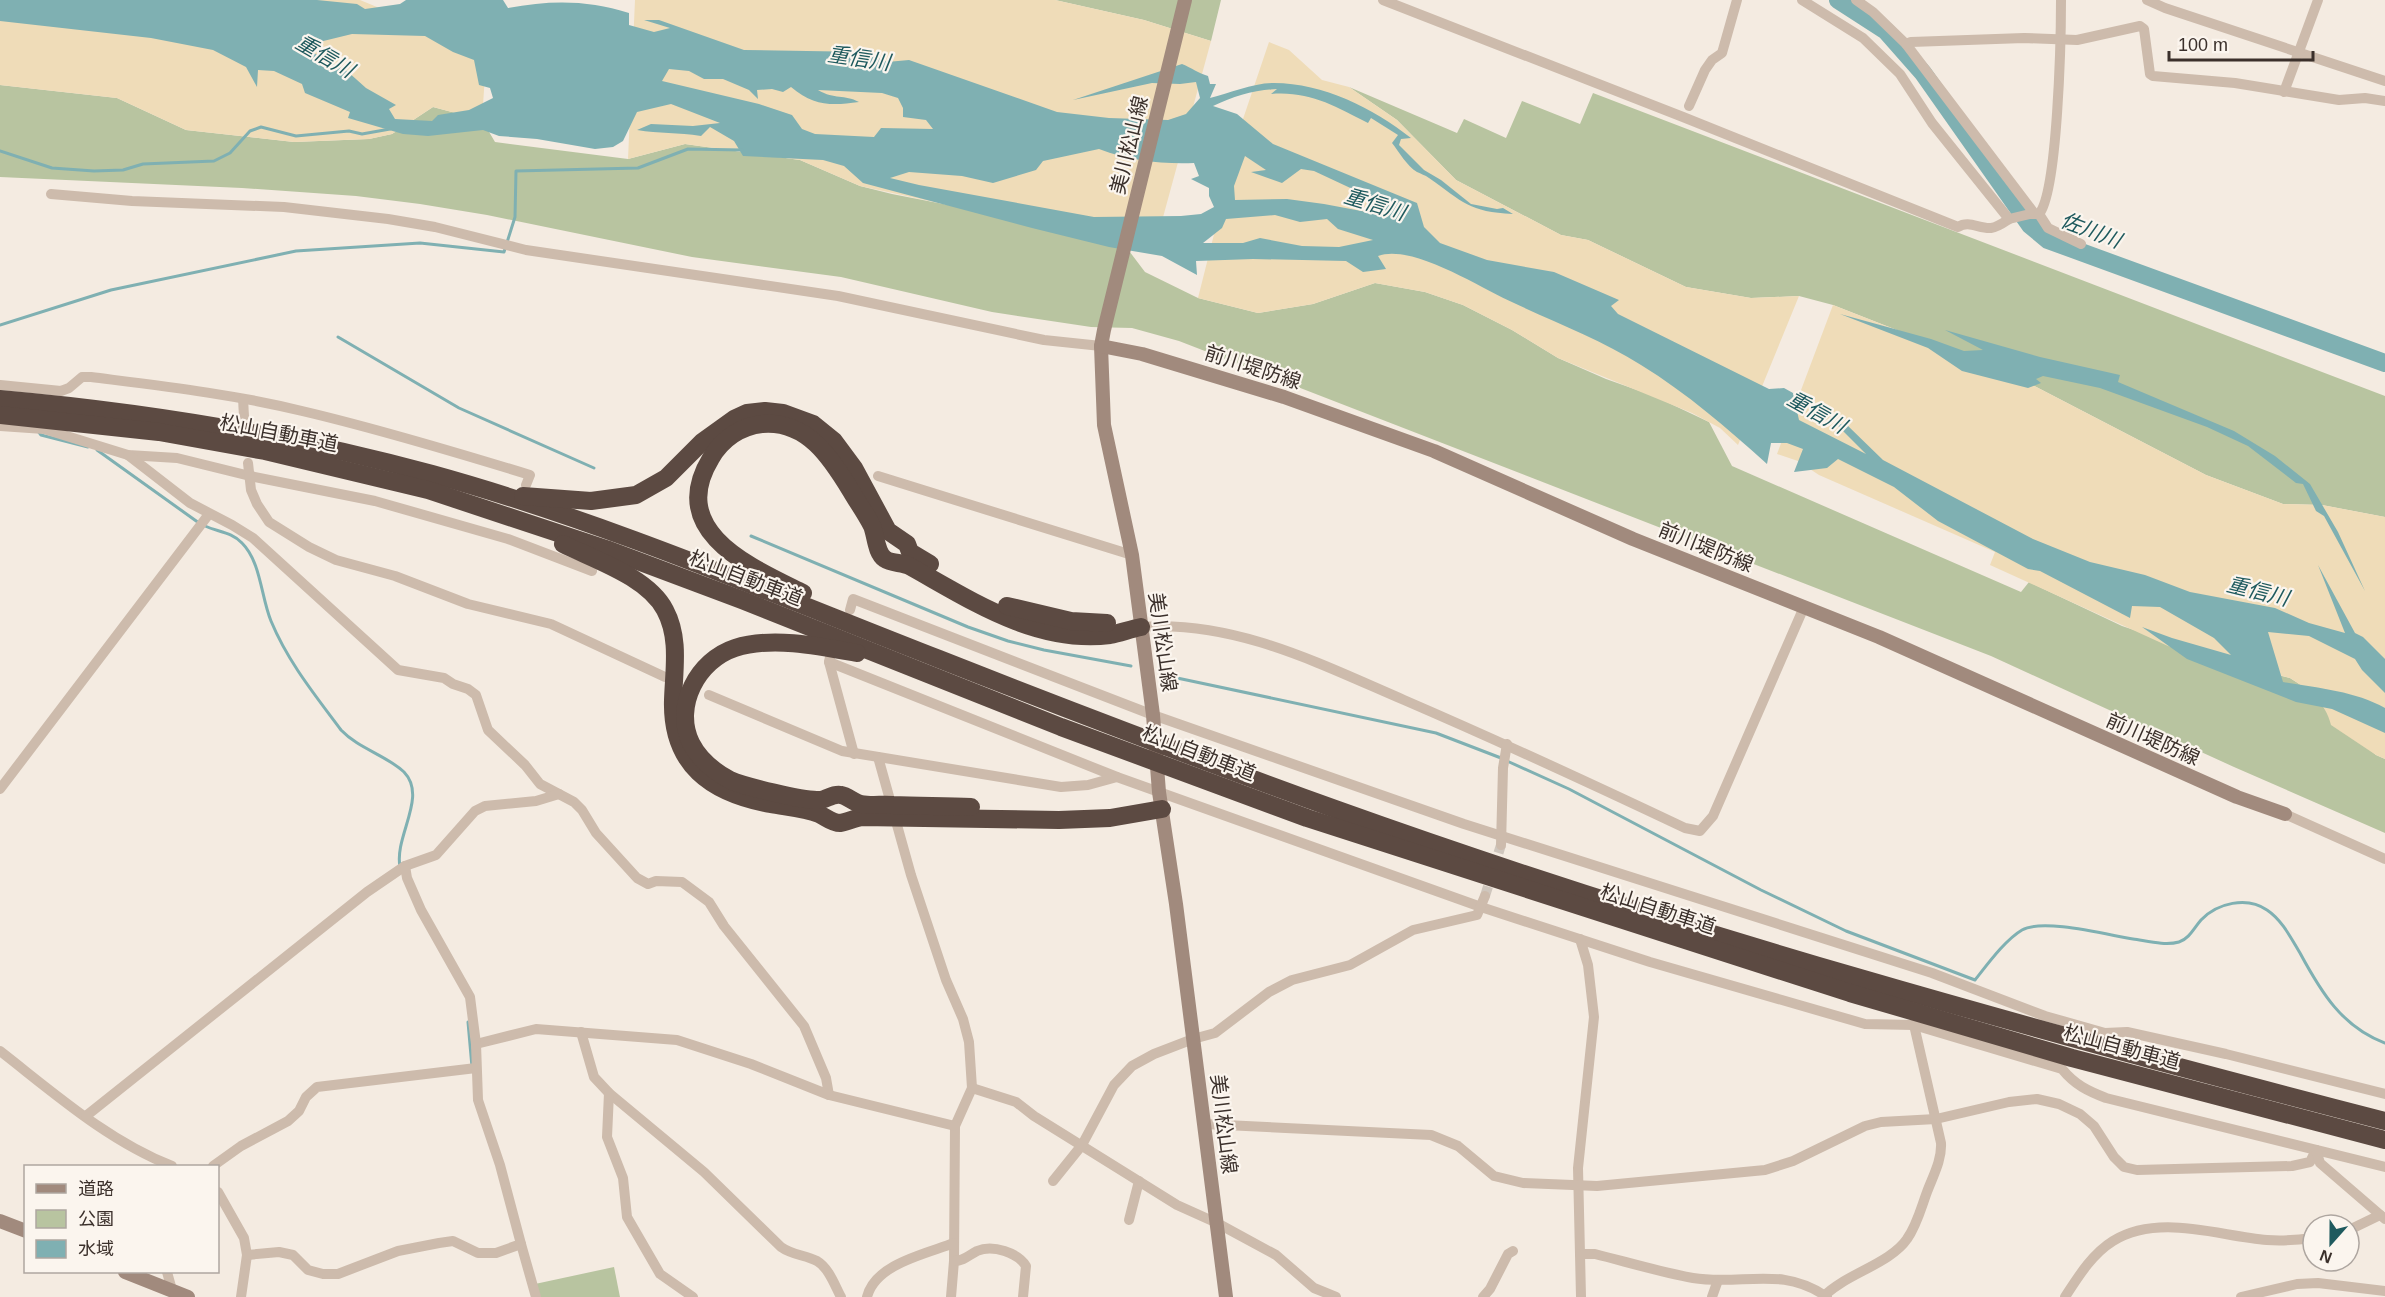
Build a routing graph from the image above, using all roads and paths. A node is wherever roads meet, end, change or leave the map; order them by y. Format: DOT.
graph roads {
  1 [pos="1185,0"];
  2 [pos="1383,0"];
  3 [pos="1737,0"];
  4 [pos="1802,0"];
  5 [pos="1856,0"];
  6 [pos="2061,0"];
  7 [pos="2147,0"];
  8 [pos="2318,0"];
  9 [pos="2061,39"];
  10 [pos="1906,44"];
  11 [pos="2298,54"];
  12 [pos="2385,81"];
  13 [pos="2284,92"];
  14 [pos="2385,100"];
  15 [pos="1689,106"];
  16 [pos="51,194"];
  17 [pos="2034,213"];
  18 [pos="2011,218"];
  19 [pos="2081,244"];
  20 [pos="1101,346"];
  21 [pos="0,376"];
  22 [pos="3,390"];
  23 [pos="243,399"];
  24 [pos="0,415"];
  25 [pos="90,415"];
  26 [pos="244,416"];
  27 [pos="0,426"];
  28 [pos="44,429"];
  29 [pos="128,455"];
  30 [pos="248,463"];
  31 [pos="250,476"];
  32 [pos="878,476"];
  33 [pos="526,485"];
  34 [pos="498,503"];
  35 [pos="203,522"];
  36 [pos="1132,555"];
  37 [pos="592,571"];
  38 [pos="1804,608"];
  39 [pos="850,610"];
  40 [pos="1141,627"];
  41 [pos="941,660"];
  42 [pos="897,661"];
  43 [pos="664,677"];
  44 [pos="709,695"];
  45 [pos="1153,715"];
  46 [pos="1505,749"];
  47 [pos="854,754"];
  48 [pos="878,757"];
  49 [pos="1117,777"];
  50 [pos="0,789"];
  51 [pos="559,794"];
  52 [pos="1161,801"];
  53 [pos="894,811"];
  54 [pos="2285,814"];
  55 [pos="1502,840"];
  56 [pos="2385,859"];
  57 [pos="405,866"];
  58 [pos="1485,896"];
  59 [pos="1481,907"];
  60 [pos="1580,939"];
  61 [pos="1914,1025"];
  62 [pos="581,1032"];
  63 [pos="1193,1039"];
  64 [pos="476,1044"];
  65 [pos="0,1051"];
  66 [pos="476,1068"];
  67 [pos="972,1088"];
  68 [pos="609,1093"];
  69 [pos="2385,1094"];
  70 [pos="829,1095"];
  71 [pos="86,1116"];
  72 [pos="1936,1119"];
  73 [pos="2385,1121"];
  74 [pos="1204,1124"];
  75 [pos="955,1126"];
  76 [pos="2385,1140"];
  77 [pos="1082,1145"];
  78 [pos="2316,1150"];
  79 [pos="167,1165"];
  80 [pos="216,1165"];
  81 [pos="2385,1167"];
  82 [pos="1053,1181"];
  83 [pos="1139,1181"];
  84 [pos="1579,1185"];
  85 [pos="219,1194"];
  86 [pos="2383,1217"];
  87 [pos="1129,1220"];
  88 [pos="0,1221"];
  89 [pos="1216,1223"];
  90 [pos="2361,1225"];
  91 [pos="24,1231"];
  92 [pos="2301,1239"];
  93 [pos="954,1243"];
  94 [pos="520,1244"];
  95 [pos="1513,1251"];
  96 [pos="1580,1254"];
  97 [pos="247,1255"];
  98 [pos="954,1261"];
  99 [pos="128,1273"];
  100 [pos="167,1273"];
  101 [pos="1718,1280"];
  102 [pos="172,1290"];
  103 [pos="2385,1291"];
  104 [pos="1312,1292"];
  105 [pos="1825,1296"];
  106 [pos="188,1297"];
  107 [pos="241,1297"];
  108 [pos="536,1297"];
  109 [pos="693,1297"];
  110 [pos="841,1297"];
  111 [pos="867,1297"];
  112 [pos="951,1297"];
  113 [pos="1023,1297"];
  114 [pos="1226,1297"];
  115 [pos="1336,1297"];
  116 [pos="1483,1297"];
  117 [pos="1581,1297"];
  118 [pos="1712,1297"];
  119 [pos="2065,1297"];
  120 [pos="2241,1297"];
  1 -- 20 [label="main road, 美川松山線"];
  2 -- 18 [label="street"];
  3 -- 15 [label="street"];
  4 -- 18 [label="street"];
  5 -- 10 [label="street"];
  6 -- 9 [label="street"];
  7 -- 11 [label="street"];
  8 -- 11 [label="street"];
  9 -- 10 [label="street"];
  9 -- 13 [label="street"];
  9 -- 17 [label="street"];
  10 -- 17 [label="street"];
  11 -- 12 [label="street"];
  11 -- 13 [label="street"];
  13 -- 14 [label="street"];
  16 -- 20 [label="street"];
  17 -- 18 [label="street"];
  17 -- 19 [label="street"];
  20 -- 36 [label="main road, 美川松山線"];
  20 -- 38 [label="main road, 前川堤防線"];
  21 -- 22 [label="street"];
  22 -- 23 [label="street"];
  22 -- 25 [label="highway, 松山自動車道"];
  22 -- 28 [label="street"];
  23 -- 26 [label="street"];
  23 -- 33 [label="street"];
  24 -- 25 [label="highway, 松山自動車道"];
  25 -- 34 [label="highway, 松山自動車道"];
  27 -- 28 [label="street"];
  28 -- 29 [label="street"];
  29 -- 31 [label="street"];
  29 -- 35 [label="street"];
  30 -- 31 [label="street"];
  31 -- 37 [label="street"];
  31 -- 43 [label="street"];
  32 -- 36 [label="street"];
  34 -- 40 [label="highway"];
  34 -- 41 [label="highway, 松山自動車道"];
  34 -- 42 [label="highway, 松山自動車道"];
  34 -- 53 [label="highway"];
  35 -- 50 [label="street"];
  35 -- 51 [label="street"];
  36 -- 40 [label="main road, 美川松山線"];
  38 -- 46 [label="street"];
  38 -- 54 [label="main road, 前川堤防線"];
  39 -- 45 [label="street"];
  40 -- 41 [label="highway"];
  40 -- 45 [label="main road, 美川松山線"];
  40 -- 46 [label="street"];
  41 -- 73 [label="highway, 松山自動車道"];
  42 -- 53 [label="highway"];
  42 -- 76 [label="highway, 松山自動車道"];
  44 -- 47 [label="street"];
  45 -- 52 [label="main road, 美川松山線"];
  45 -- 55 [label="street"];
  46 -- 55 [label="street"];
  47 -- 48 [label="street"];
  47 -- 49 [label="street"];
  48 -- 49 [label="street"];
  48 -- 53 [label="street"];
  49 -- 52 [label="street"];
  51 -- 57 [label="street"];
  51 -- 70 [label="street"];
  52 -- 53 [label="highway"];
  52 -- 59 [label="street"];
  52 -- 63 [label="main road, 美川松山線"];
  53 -- 67 [label="street"];
  54 -- 56 [label="street"];
  55 -- 69 [label="street"];
  57 -- 64 [label="street"];
  57 -- 71 [label="street"];
  58 -- 59 [label="street"];
  59 -- 60 [label="street"];
  59 -- 63 [label="street"];
  60 -- 61 [label="street"];
  60 -- 84 [label="street"];
  61 -- 72 [label="street"];
  61 -- 78 [label="street"];
  62 -- 64 [label="street"];
  62 -- 68 [label="street"];
  62 -- 70 [label="street"];
  63 -- 74 [label="main road, 美川松山線"];
  63 -- 77 [label="street"];
  64 -- 66 [label="street"];
  65 -- 71 [label="street"];
  66 -- 80 [label="street"];
  66 -- 94 [label="street"];
  67 -- 75 [label="street"];
  67 -- 77 [label="street"];
  68 -- 109 [label="street"];
  68 -- 110 [label="street"];
  70 -- 75 [label="street"];
  71 -- 79 [label="street"];
  72 -- 78 [label="street"];
  72 -- 84 [label="street"];
  72 -- 105 [label="street"];
  74 -- 84 [label="street"];
  74 -- 89 [label="main road, 美川松山線"];
  75 -- 93 [label="street"];
  77 -- 82 [label="street"];
  77 -- 83 [label="street"];
  78 -- 81 [label="street"];
  78 -- 86 [label="street"];
  83 -- 87 [label="street"];
  83 -- 89 [label="street"];
  84 -- 96 [label="street"];
  85 -- 97 [label="street"];
  86 -- 90 [label="street"];
  88 -- 91 [label="main road"];
  89 -- 104 [label="street"];
  89 -- 114 [label="main road, 美川松山線"];
  92 -- 119 [label="street"];
  93 -- 98 [label="street"];
  93 -- 111 [label="street"];
  94 -- 97 [label="street"];
  94 -- 108 [label="street"];
  95 -- 116 [label="street"];
  96 -- 101 [label="street"];
  96 -- 117 [label="street"];
  97 -- 107 [label="street"];
  98 -- 112 [label="street"];
  98 -- 113 [label="street"];
  99 -- 102 [label="main road"];
  100 -- 102 [label="street"];
  101 -- 105 [label="street"];
  101 -- 118 [label="street"];
  102 -- 106 [label="main road"];
  103 -- 120 [label="street"];
  104 -- 115 [label="street"];
}
